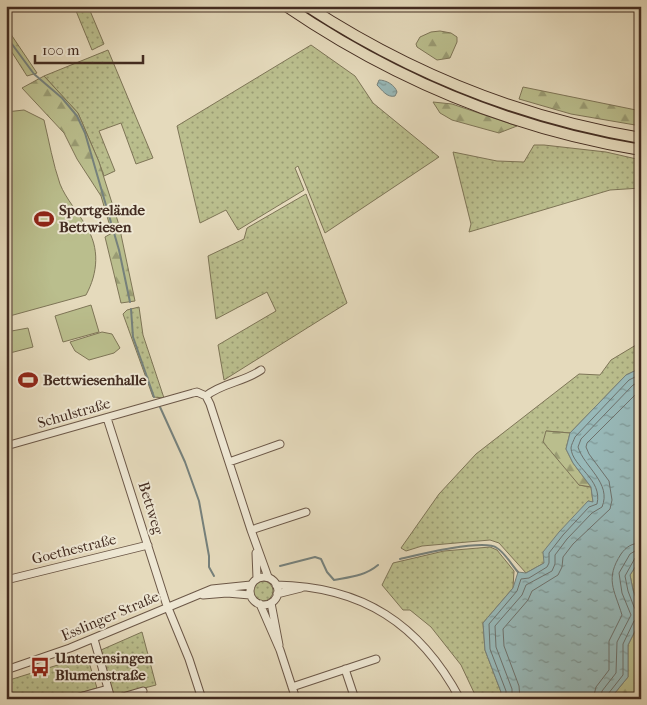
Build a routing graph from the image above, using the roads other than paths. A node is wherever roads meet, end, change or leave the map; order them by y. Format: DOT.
graph roads {
  1 [pos="286,6"];
  2 [pos="307,6"];
  3 [pos="641,138"];
  4 [pos="641,150"];
  5 [pos="261,370"];
  6 [pos="206,396"];
  7 [pos="107,418"];
  8 [pos="280,444"];
  9 [pos="6,446"];
  10 [pos="229,462"];
  11 [pos="306,512"];
  12 [pos="251,530"];
  13 [pos="148,544"];
  14 [pos="256,546"];
  15 [pos="268,577"];
  16 [pos="257,578"];
  17 [pos="6,580"];
  18 [pos="251,585"];
  19 [pos="276,585"];
  20 [pos="304,587"];
  21 [pos="277,594"];
  22 [pos="250,595"];
  23 [pos="195,596"];
  24 [pos="271,603"];
  25 [pos="260,604"];
  26 [pos="168,607"];
  27 [pos="94,639"];
  28 [pos="280,650"];
  29 [pos="376,659"];
  30 [pos="345,669"];
  31 [pos="6,670"];
  32 [pos="292,687"];
  33 [pos="108,689"];
  34 [pos="143,691"];
  35 [pos="72,699"];
  36 [pos="111,699"];
  37 [pos="116,699"];
  38 [pos="202,699"];
  39 [pos="296,699"];
  40 [pos="355,699"];
  41 [pos="460,699"];
  1 -- 4 [label="highway"];
  2 -- 3 [label="highway"];
  5 -- 6 [label="street, Schulstraße"];
  6 -- 7 [label="street, Schulstraße"];
  6 -- 10 [label="street"];
  7 -- 9 [label="street, Schulstraße"];
  7 -- 13 [label="street, Bettweg"];
  8 -- 10 [label="street"];
  10 -- 12 [label="street"];
  11 -- 12 [label="street"];
  12 -- 14 [label="street"];
  13 -- 17 [label="street, Goethestraße"];
  13 -- 26 [label="street, Bettweg"];
  14 -- 15 [label="street"];
  14 -- 16 [label="street"];
  15 -- 16 [label="street"];
  15 -- 19 [label="street"];
  16 -- 18 [label="street"];
  18 -- 22 [label="street"];
  18 -- 23 [label="street, Esslinger Straße"];
  19 -- 20 [label="street"];
  19 -- 21 [label="street"];
  20 -- 21 [label="street"];
  20 -- 41 [label="street"];
  21 -- 24 [label="street"];
  22 -- 23 [label="street, Esslinger Straße"];
  22 -- 25 [label="street"];
  23 -- 26 [label="street, Esslinger Straße"];
  24 -- 25 [label="street"];
  24 -- 28 [label="street"];
  25 -- 28 [label="street"];
  26 -- 27 [label="street, Esslinger Straße"];
  26 -- 38 [label="street, Bettweg"];
  27 -- 31 [label="street, Esslinger Straße"];
  27 -- 33 [label="street"];
  28 -- 32 [label="street"];
  29 -- 30 [label="street"];
  30 -- 32 [label="street"];
  30 -- 40 [label="street"];
  32 -- 39 [label="street"];
  33 -- 35 [label="street"];
  33 -- 36 [label="street"];
  34 -- 37 [label="street"];
}
